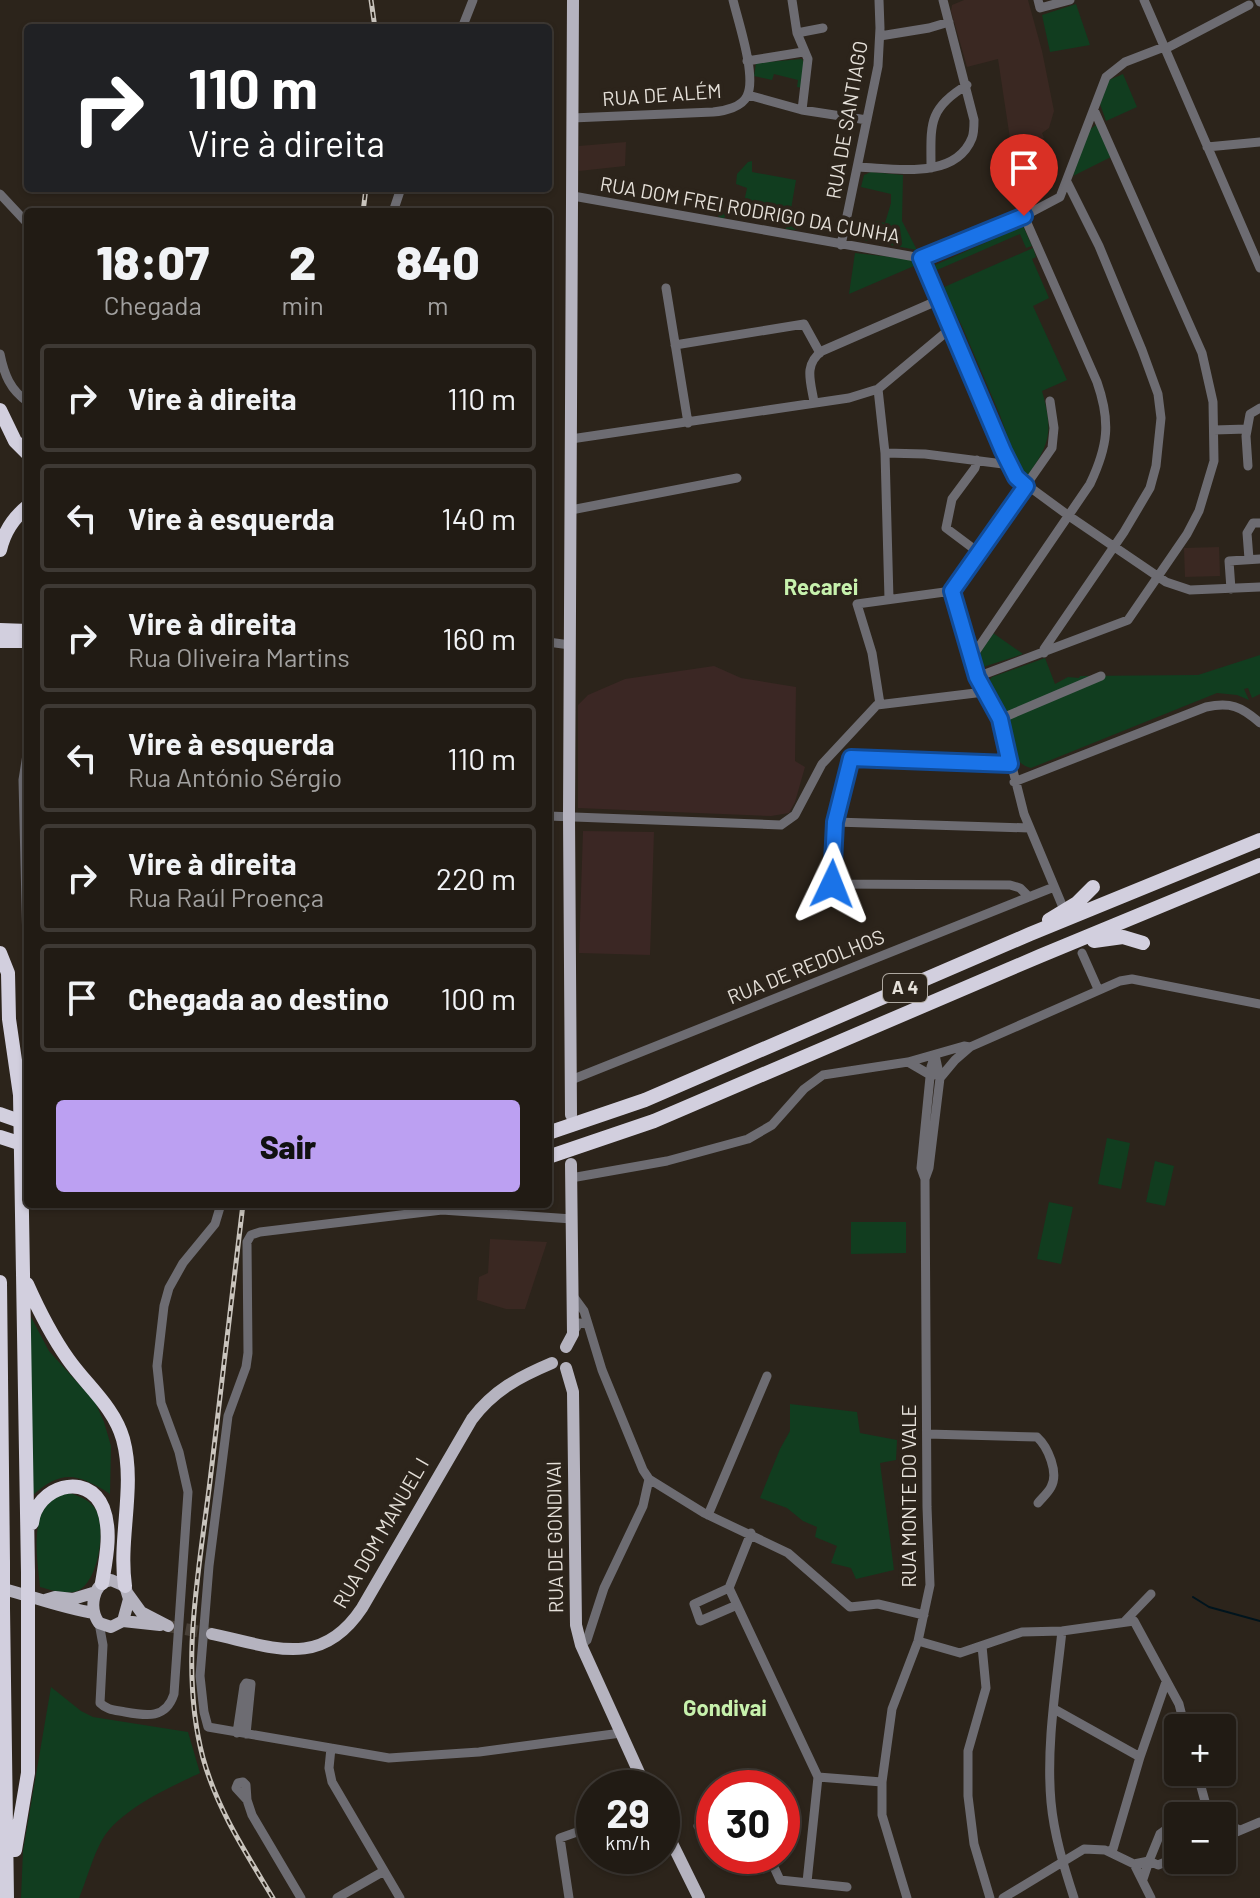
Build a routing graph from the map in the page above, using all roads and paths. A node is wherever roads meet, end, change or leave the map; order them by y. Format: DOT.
graph roads {
  1 [pos="473,0"];
  2 [pos="573,0"];
  3 [pos="733,0"];
  4 [pos="792,0"];
  5 [pos="879,0"];
  6 [pos="1038,0"];
  7 [pos="1070,0"];
  8 [pos="1144,0"];
  9 [pos="947,1"];
  10 [pos="1249,5"];
  11 [pos="949,22"];
  12 [pos="464,24"];
  13 [pos="823,28"];
  14 [pos="797,33"];
  15 [pos="880,36"];
  16 [pos="1165,48"];
  17 [pos="803,52"];
  18 [pos="747,61"];
  19 [pos="967,85"];
  20 [pos="748,95"];
  21 [pos="802,110"];
  22 [pos="1095,112"];
  23 [pos="572,118"];
  24 [pos="867,120"];
  25 [pos="1260,142"];
  26 [pos="1207,147"];
  27 [pos="858,167"];
  28 [pos="931,168"];
  29 [pos="1067,182"];
  30 [pos="0,194"];
  31 [pos="573,196"];
  32 [pos="1024,216"];
  33 [pos="24,220"];
  34 [pos="841,245"];
  35 [pos="921,258"];
  36 [pos="1260,268"];
  37 [pos="666,288"];
  38 [pos="939,300"];
  39 [pos="951,328"];
  40 [pos="675,345"];
  41 [pos="820,353"];
  42 [pos="0,354"];
  43 [pos="878,389"];
  44 [pos="24,398"];
  45 [pos="1050,401"];
  46 [pos="814,402"];
  47 [pos="1260,408"];
  48 [pos="0,410"];
  49 [pos="688,423"];
  50 [pos="1247,429"];
  51 [pos="1214,430"];
  52 [pos="571,439"];
  53 [pos="24,450"];
  54 [pos="885,453"];
  55 [pos="977,460"];
  56 [pos="1011,465"];
  57 [pos="1248,466"];
  58 [pos="737,478"];
  59 [pos="1026,486"];
  60 [pos="24,509"];
  61 [pos="571,510"];
  62 [pos="1069,516"];
  63 [pos="1260,523"];
  64 [pos="1113,547"];
  65 [pos="0,550"];
  66 [pos="978,552"];
  67 [pos="1254,559"];
  68 [pos="1159,578"];
  69 [pos="1260,587"];
  70 [pos="1231,589"];
  71 [pos="952,591"];
  72 [pos="889,599"];
  73 [pos="0,630"];
  74 [pos="24,636"];
  75 [pos="0,641"];
  76 [pos="552,643"];
  77 [pos="570,645"];
  78 [pos="1044,653"];
  79 [pos="972,657"];
  80 [pos="1101,676"];
  81 [pos="977,677"];
  82 [pos="984,692"];
  83 [pos="880,704"];
  84 [pos="1000,719"];
  85 [pos="1260,723"];
  86 [pos="1010,764"];
  87 [pos="24,774"];
  88 [pos="1014,782"];
  89 [pos="552,816"];
  90 [pos="569,816"];
  91 [pos="24,822"];
  92 [pos="835,822"];
  93 [pos="1029,828"];
  94 [pos="1260,840"];
  95 [pos="1260,865"];
  96 [pos="1054,887"];
  97 [pos="1093,887"];
  98 [pos="1029,897"];
  99 [pos="1062,905"];
  100 [pos="1030,934"];
  101 [pos="1143,943"];
  102 [pos="0,953"];
  103 [pos="1082,953"];
  104 [pos="1040,956"];
  105 [pos="1098,989"];
  106 [pos="1260,1004"];
  107 [pos="970,1047"];
  108 [pos="935,1055"];
  109 [pos="908,1062"];
  110 [pos="936,1077"];
  111 [pos="571,1080"];
  112 [pos="0,1114"];
  113 [pos="571,1115"];
  114 [pos="24,1121"];
  115 [pos="552,1132"];
  116 [pos="0,1137"];
  117 [pos="24,1145"];
  118 [pos="552,1156"];
  119 [pos="571,1171"];
  120 [pos="220,1208"];
  121 [pos="572,1219"];
  122 [pos="24,1278"];
  123 [pos="0,1282"];
  124 [pos="572,1294"];
  125 [pos="588,1324"];
  126 [pos="573,1334"];
  127 [pos="566,1347"];
  128 [pos="552,1363"];
  129 [pos="566,1368"];
  130 [pos="767,1376"];
  131 [pos="927,1434"];
  132 [pos="649,1479"];
  133 [pos="1038,1503"];
  134 [pos="708,1515"];
  135 [pos="751,1533"];
  136 [pos="28,1572"];
  137 [pos="99,1587"];
  138 [pos="0,1588"];
  139 [pos="729,1588"];
  140 [pos="126,1590"];
  141 [pos="1151,1594"];
  142 [pos="45,1600"];
  143 [pos="737,1605"];
  144 [pos="924,1615"];
  145 [pos="97,1618"];
  146 [pos="1125,1621"];
  147 [pos="120,1623"];
  148 [pos="1062,1631"];
  149 [pos="212,1634"];
  150 [pos="918,1641"];
  151 [pos="103,1645"];
  152 [pos="581,1645"];
  153 [pos="982,1646"];
  154 [pos="1166,1682"];
  155 [pos="1054,1709"];
  156 [pos="1182,1714"];
  157 [pos="621,1733"];
  158 [pos="331,1748"];
  159 [pos="1140,1757"];
  160 [pos="638,1770"];
  161 [pos="818,1777"];
  162 [pos="882,1782"];
  163 [pos="247,1800"];
  164 [pos="1260,1822"];
  165 [pos="1236,1828"];
  166 [pos="1240,1830"];
  167 [pos="1164,1831"];
  168 [pos="576,1832"];
  169 [pos="1236,1832"];
  170 [pos="1109,1851"];
  171 [pos="680,1859"];
  172 [pos="1062,1861"];
  173 [pos="1149,1861"];
  174 [pos="1164,1863"];
  175 [pos="1134,1864"];
  176 [pos="384,1871"];
  177 [pos="778,1874"];
  178 [pos="1143,1879"];
  179 [pos="807,1882"];
  180 [pos="847,1887"];
  181 [pos="7,1898"];
  182 [pos="14,1898"];
  183 [pos="301,1898"];
  184 [pos="337,1898"];
  185 [pos="400,1898"];
  186 [pos="569,1898"];
  187 [pos="699,1898"];
  188 [pos="907,1898"];
  189 [pos="990,1898"];
  190 [pos="1003,1898"];
  191 [pos="1074,1898"];
  192 [pos="1151,1898"];
  1 -- 12 [label="street"];
  2 -- 23 [label="main road"];
  3 -- 18 [label="street, RUA DE ALÉM"];
  4 -- 14 [label="street"];
  5 -- 15 [label="street, RUA DE SANTIAGO"];
  6 -- 7 [label="street"];
  8 -- 16 [label="street"];
  9 -- 11 [label="street"];
  10 -- 16 [label="street"];
  11 -- 15 [label="street"];
  11 -- 19 [label="street"];
  13 -- 14 [label="street"];
  14 -- 17 [label="street"];
  15 -- 24 [label="street, RUA DE SANTIAGO"];
  16 -- 22 [label="street"];
  16 -- 26 [label="street"];
  17 -- 18 [label="street"];
  17 -- 21 [label="street"];
  18 -- 20 [label="street, RUA DE ALÉM"];
  19 -- 28 [label="street"];
  19 -- 28 [label="street"];
  20 -- 21 [label="street"];
  20 -- 23 [label="street, RUA DE ALÉM"];
  21 -- 24 [label="street"];
  22 -- 29 [label="street"];
  22 -- 51 [label="street"];
  23 -- 31 [label="main road"];
  24 -- 27 [label="street, RUA DE SANTIAGO"];
  25 -- 26 [label="street"];
  26 -- 36 [label="street"];
  27 -- 28 [label="street"];
  27 -- 34 [label="street, RUA DE SANTIAGO"];
  29 -- 32 [label="street"];
  29 -- 64 [label="street"];
  30 -- 33 [label="street"];
  31 -- 34 [label="street, RUA DOM FREI RODRIGO DA CUNHA"];
  31 -- 52 [label="main road"];
  32 -- 35 [label="street"];
  32 -- 62 [label="street"];
  34 -- 35 [label="street, RUA DOM FREI RODRIGO DA CUNHA"];
  35 -- 38 [label="street"];
  37 -- 40 [label="street"];
  38 -- 39 [label="street"];
  38 -- 41 [label="street"];
  39 -- 43 [label="street"];
  39 -- 56 [label="street"];
  40 -- 41 [label="street"];
  40 -- 49 [label="street"];
  41 -- 46 [label="street"];
  42 -- 44 [label="street"];
  43 -- 46 [label="street"];
  43 -- 54 [label="street"];
  45 -- 59 [label="street"];
  46 -- 49 [label="street"];
  47 -- 50 [label="street"];
  48 -- 53 [label="highway"];
  49 -- 52 [label="street"];
  50 -- 51 [label="street"];
  50 -- 57 [label="street"];
  51 -- 68 [label="street"];
  52 -- 61 [label="main road"];
  54 -- 55 [label="street"];
  54 -- 72 [label="street"];
  55 -- 56 [label="street"];
  55 -- 66 [label="street"];
  56 -- 59 [label="street"];
  58 -- 61 [label="street"];
  59 -- 62 [label="street"];
  59 -- 66 [label="street"];
  60 -- 65 [label="highway"];
  61 -- 77 [label="main road"];
  62 -- 64 [label="street"];
  62 -- 79 [label="street"];
  63 -- 67 [label="street"];
  64 -- 68 [label="street"];
  64 -- 78 [label="street"];
  66 -- 71 [label="street"];
  67 -- 70 [label="street"];
  68 -- 70 [label="street"];
  68 -- 78 [label="street"];
  69 -- 70 [label="street"];
  71 -- 72 [label="street"];
  71 -- 79 [label="street"];
  72 -- 83 [label="street"];
  73 -- 74 [label="highway"];
  74 -- 75 [label="highway"];
  76 -- 77 [label="street"];
  77 -- 90 [label="main road"];
  78 -- 81 [label="street"];
  79 -- 81 [label="street"];
  80 -- 84 [label="street"];
  81 -- 82 [label="street"];
  82 -- 83 [label="street"];
  82 -- 84 [label="street"];
  83 -- 90 [label="street"];
  84 -- 86 [label="street"];
  85 -- 88 [label="street"];
  86 -- 88 [label="street"];
  86 -- 92 [label="street"];
  87 -- 91 [label="street"];
  88 -- 93 [label="street"];
  89 -- 90 [label="street"];
  90 -- 111 [label="main road"];
  92 -- 93 [label="street"];
  92 -- 98 [label="street"];
  93 -- 96 [label="street"];
  94 -- 100 [label="highway, A 4"];
  95 -- 104 [label="highway, A 4"];
  96 -- 98 [label="street, RUA DE REDOLHOS"];
  96 -- 99 [label="street"];
  97 -- 100 [label="highway"];
  98 -- 111 [label="street, RUA DE REDOLHOS"];
  100 -- 115 [label="highway, A 4"];
  101 -- 104 [label="highway"];
  102 -- 114 [label="highway"];
  103 -- 105 [label="street"];
  104 -- 118 [label="highway, A 4"];
  105 -- 106 [label="street"];
  105 -- 107 [label="street"];
  107 -- 108 [label="street"];
  107 -- 110 [label="street"];
  108 -- 109 [label="street"];
  108 -- 110 [label="street, RUA MONTE DO VALE"];
  109 -- 110 [label="street"];
  109 -- 119 [label="street"];
  110 -- 131 [label="street, RUA MONTE DO VALE"];
  111 -- 113 [label="main road"];
  112 -- 114 [label="highway, bridge"];
  114 -- 122 [label="highway"];
  116 -- 117 [label="highway, bridge"];
  119 -- 121 [label="main road, RUA DE GONDIVAI"];
  120 -- 151 [label="street"];
  121 -- 124 [label="main road, RUA DE GONDIVAI"];
  121 -- 158 [label="street"];
  122 -- 136 [label="highway"];
  122 -- 140 [label="highway"];
  123 -- 181 [label="highway, bridge"];
  124 -- 125 [label="street"];
  124 -- 126 [label="main road, RUA DE GONDIVAI"];
  125 -- 126 [label="street"];
  125 -- 132 [label="street"];
  126 -- 127 [label="main road, RUA DE GONDIVAI"];
  127 -- 128 [label="main road, RUA DE GONDIVAI"];
  127 -- 129 [label="main road, RUA DE GONDIVAI"];
  128 -- 129 [label="main road"];
  128 -- 149 [label="main road, RUA DOM MANUEL I"];
  129 -- 152 [label="main road, RUA DE GONDIVAI"];
  130 -- 134 [label="street"];
  131 -- 133 [label="street"];
  131 -- 144 [label="street, RUA MONTE DO VALE"];
  132 -- 134 [label="street"];
  132 -- 152 [label="street"];
  134 -- 135 [label="street"];
  135 -- 139 [label="street"];
  135 -- 144 [label="street"];
  136 -- 137 [label="highway"];
  136 -- 182 [label="highway, bridge"];
  137 -- 140 [label="main road"];
  137 -- 142 [label="main road"];
  137 -- 145 [label="main road"];
  138 -- 142 [label="main road"];
  139 -- 143 [label="street"];
  139 -- 143 [label="street"];
  140 -- 147 [label="main road"];
  140 -- 147 [label="main road"];
  141 -- 146 [label="street"];
  142 -- 145 [label="main road"];
  143 -- 161 [label="street"];
  144 -- 150 [label="street, RUA MONTE DO VALE"];
  145 -- 147 [label="main road"];
  145 -- 151 [label="street"];
  146 -- 148 [label="street"];
  146 -- 154 [label="street"];
  147 -- 151 [label="street"];
  148 -- 153 [label="street"];
  148 -- 155 [label="street"];
  150 -- 153 [label="street"];
  150 -- 162 [label="street, RUA MONTE DO VALE"];
  152 -- 157 [label="main road, RUA DE GONDIVAI"];
  153 -- 189 [label="street"];
  154 -- 156 [label="street"];
  154 -- 159 [label="street"];
  155 -- 159 [label="street"];
  155 -- 172 [label="street"];
  157 -- 158 [label="street"];
  157 -- 160 [label="main road, RUA DE GONDIVAI"];
  158 -- 176 [label="street"];
  159 -- 170 [label="street"];
  161 -- 162 [label="street"];
  161 -- 179 [label="street"];
  162 -- 188 [label="street, RUA MONTE DO VALE"];
  163 -- 183 [label="street"];
  164 -- 166 [label="street"];
  165 -- 166 [label="street"];
  166 -- 169 [label="street"];
  167 -- 173 [label="street"];
  168 -- 186 [label="street"];
  170 -- 172 [label="street"];
  170 -- 175 [label="street"];
  171 -- 187 [label="main road"];
  172 -- 190 [label="street"];
  172 -- 191 [label="street"];
  173 -- 174 [label="street"];
  173 -- 175 [label="street"];
  173 -- 178 [label="street"];
  175 -- 178 [label="street"];
  176 -- 184 [label="street"];
  176 -- 185 [label="street"];
  177 -- 179 [label="street"];
  178 -- 192 [label="street"];
  179 -- 180 [label="street"];
}
